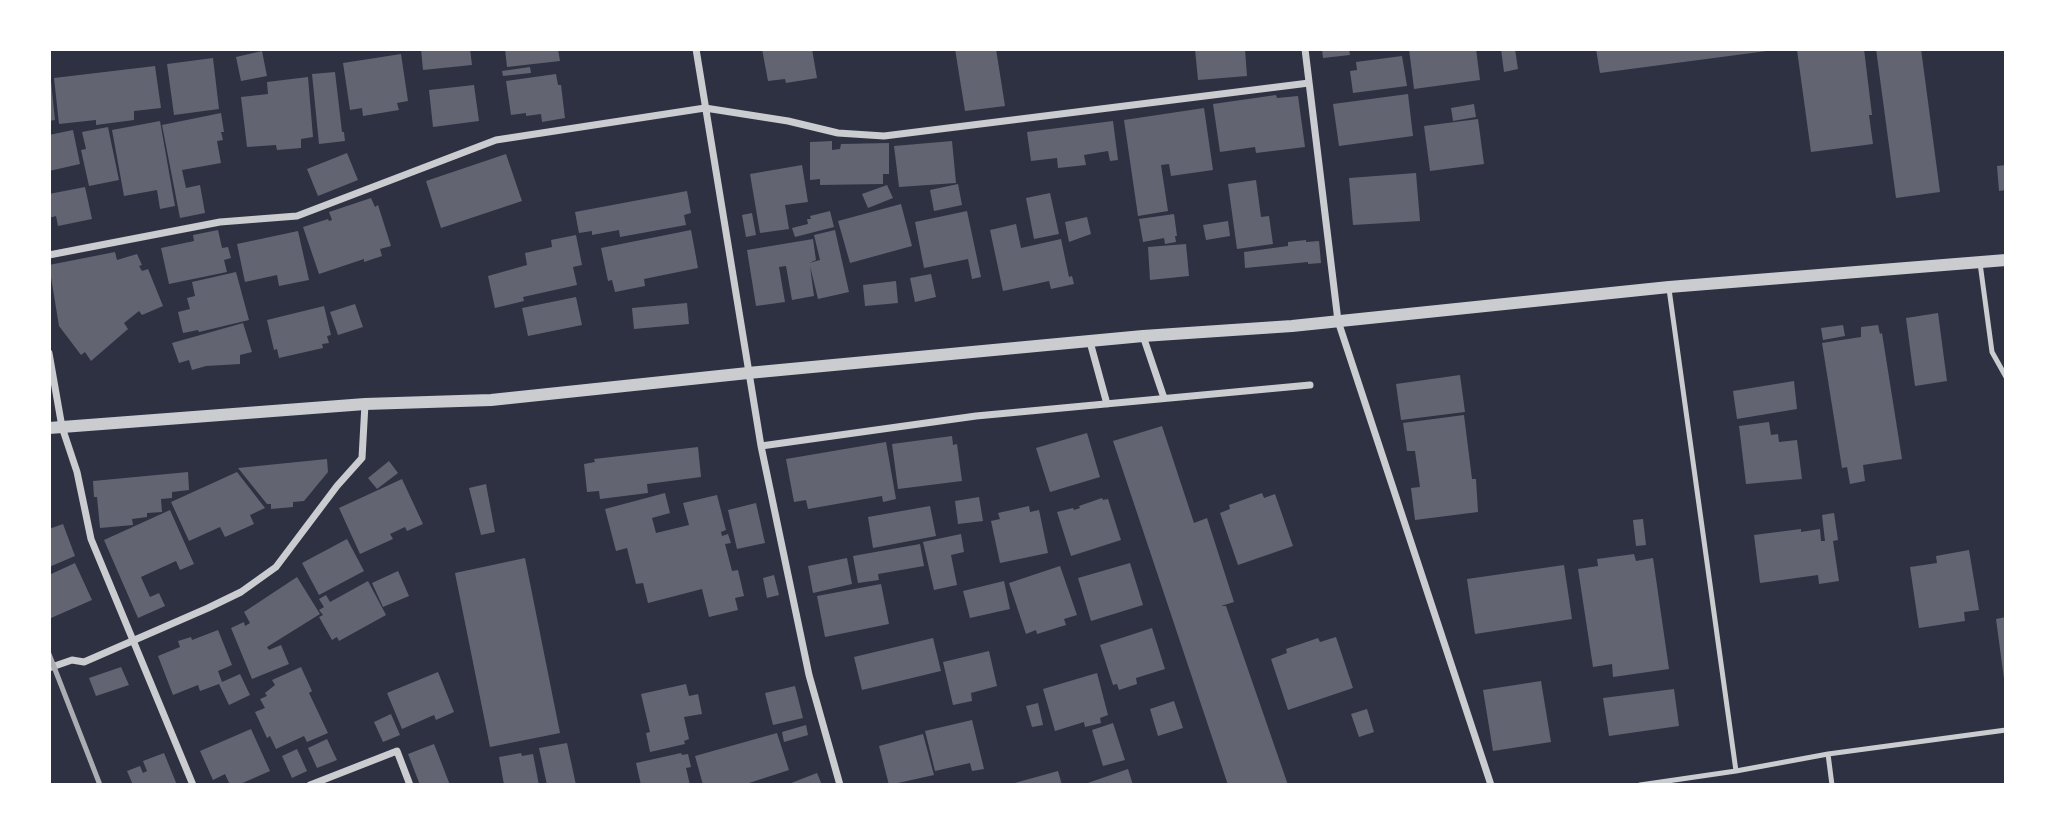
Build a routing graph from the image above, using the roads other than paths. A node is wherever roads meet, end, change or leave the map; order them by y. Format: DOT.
graph roads {
  1 [pos="696,49"];
  2 [pos="1305,49"];
  3 [pos="1309,83"];
  4 [pos="705,108"];
  5 [pos="49,255"];
  6 [pos="2006,260"];
  7 [pos="1980,263"];
  8 [pos="1669,287"];
  9 [pos="1338,321"];
  10 [pos="1143,337"];
  11 [pos="1090,342"];
  12 [pos="49,353"];
  13 [pos="748,373"];
  14 [pos="2006,377"];
  15 [pos="1311,384"];
  16 [pos="1164,398"];
  17 [pos="365,404"];
  18 [pos="1107,404"];
  19 [pos="56,427"];
  20 [pos="761,446"];
  21 [pos="134,640"];
  22 [pos="49,668"];
  23 [pos="2006,730"];
  24 [pos="1828,754"];
  25 [pos="1736,771"];
  26 [pos="193,785"];
  27 [pos="310,785"];
  28 [pos="410,785"];
  29 [pos="841,785"];
  30 [pos="1491,785"];
  31 [pos="1640,785"];
  32 [pos="1832,785"];
  1 -- 4 [label="street"];
  2 -- 3 [label="street"];
  3 -- 4 [label="street"];
  3 -- 9 [label="street"];
  4 -- 5 [label="street"];
  4 -- 13 [label="street"];
  6 -- 7 [label="street"];
  7 -- 8 [label="street"];
  7 -- 14 [label="lane"];
  8 -- 9 [label="street"];
  8 -- 25 [label="lane"];
  9 -- 10 [label="street"];
  9 -- 30 [label="street"];
  10 -- 11 [label="street"];
  10 -- 16 [label="street"];
  11 -- 13 [label="street"];
  11 -- 18 [label="street"];
  12 -- 19 [label="street"];
  13 -- 17 [label="street"];
  13 -- 20 [label="street"];
  15 -- 16 [label="street"];
  16 -- 18 [label="street"];
  17 -- 19 [label="street"];
  17 -- 21 [label="street"];
  18 -- 20 [label="street"];
  19 -- 21 [label="street"];
  20 -- 29 [label="street"];
  21 -- 22 [label="street"];
  21 -- 26 [label="street"];
  23 -- 24 [label="lane"];
  24 -- 25 [label="lane"];
  24 -- 32 [label="lane"];
  25 -- 31 [label="lane"];
  27 -- 28 [label="street"];
}
